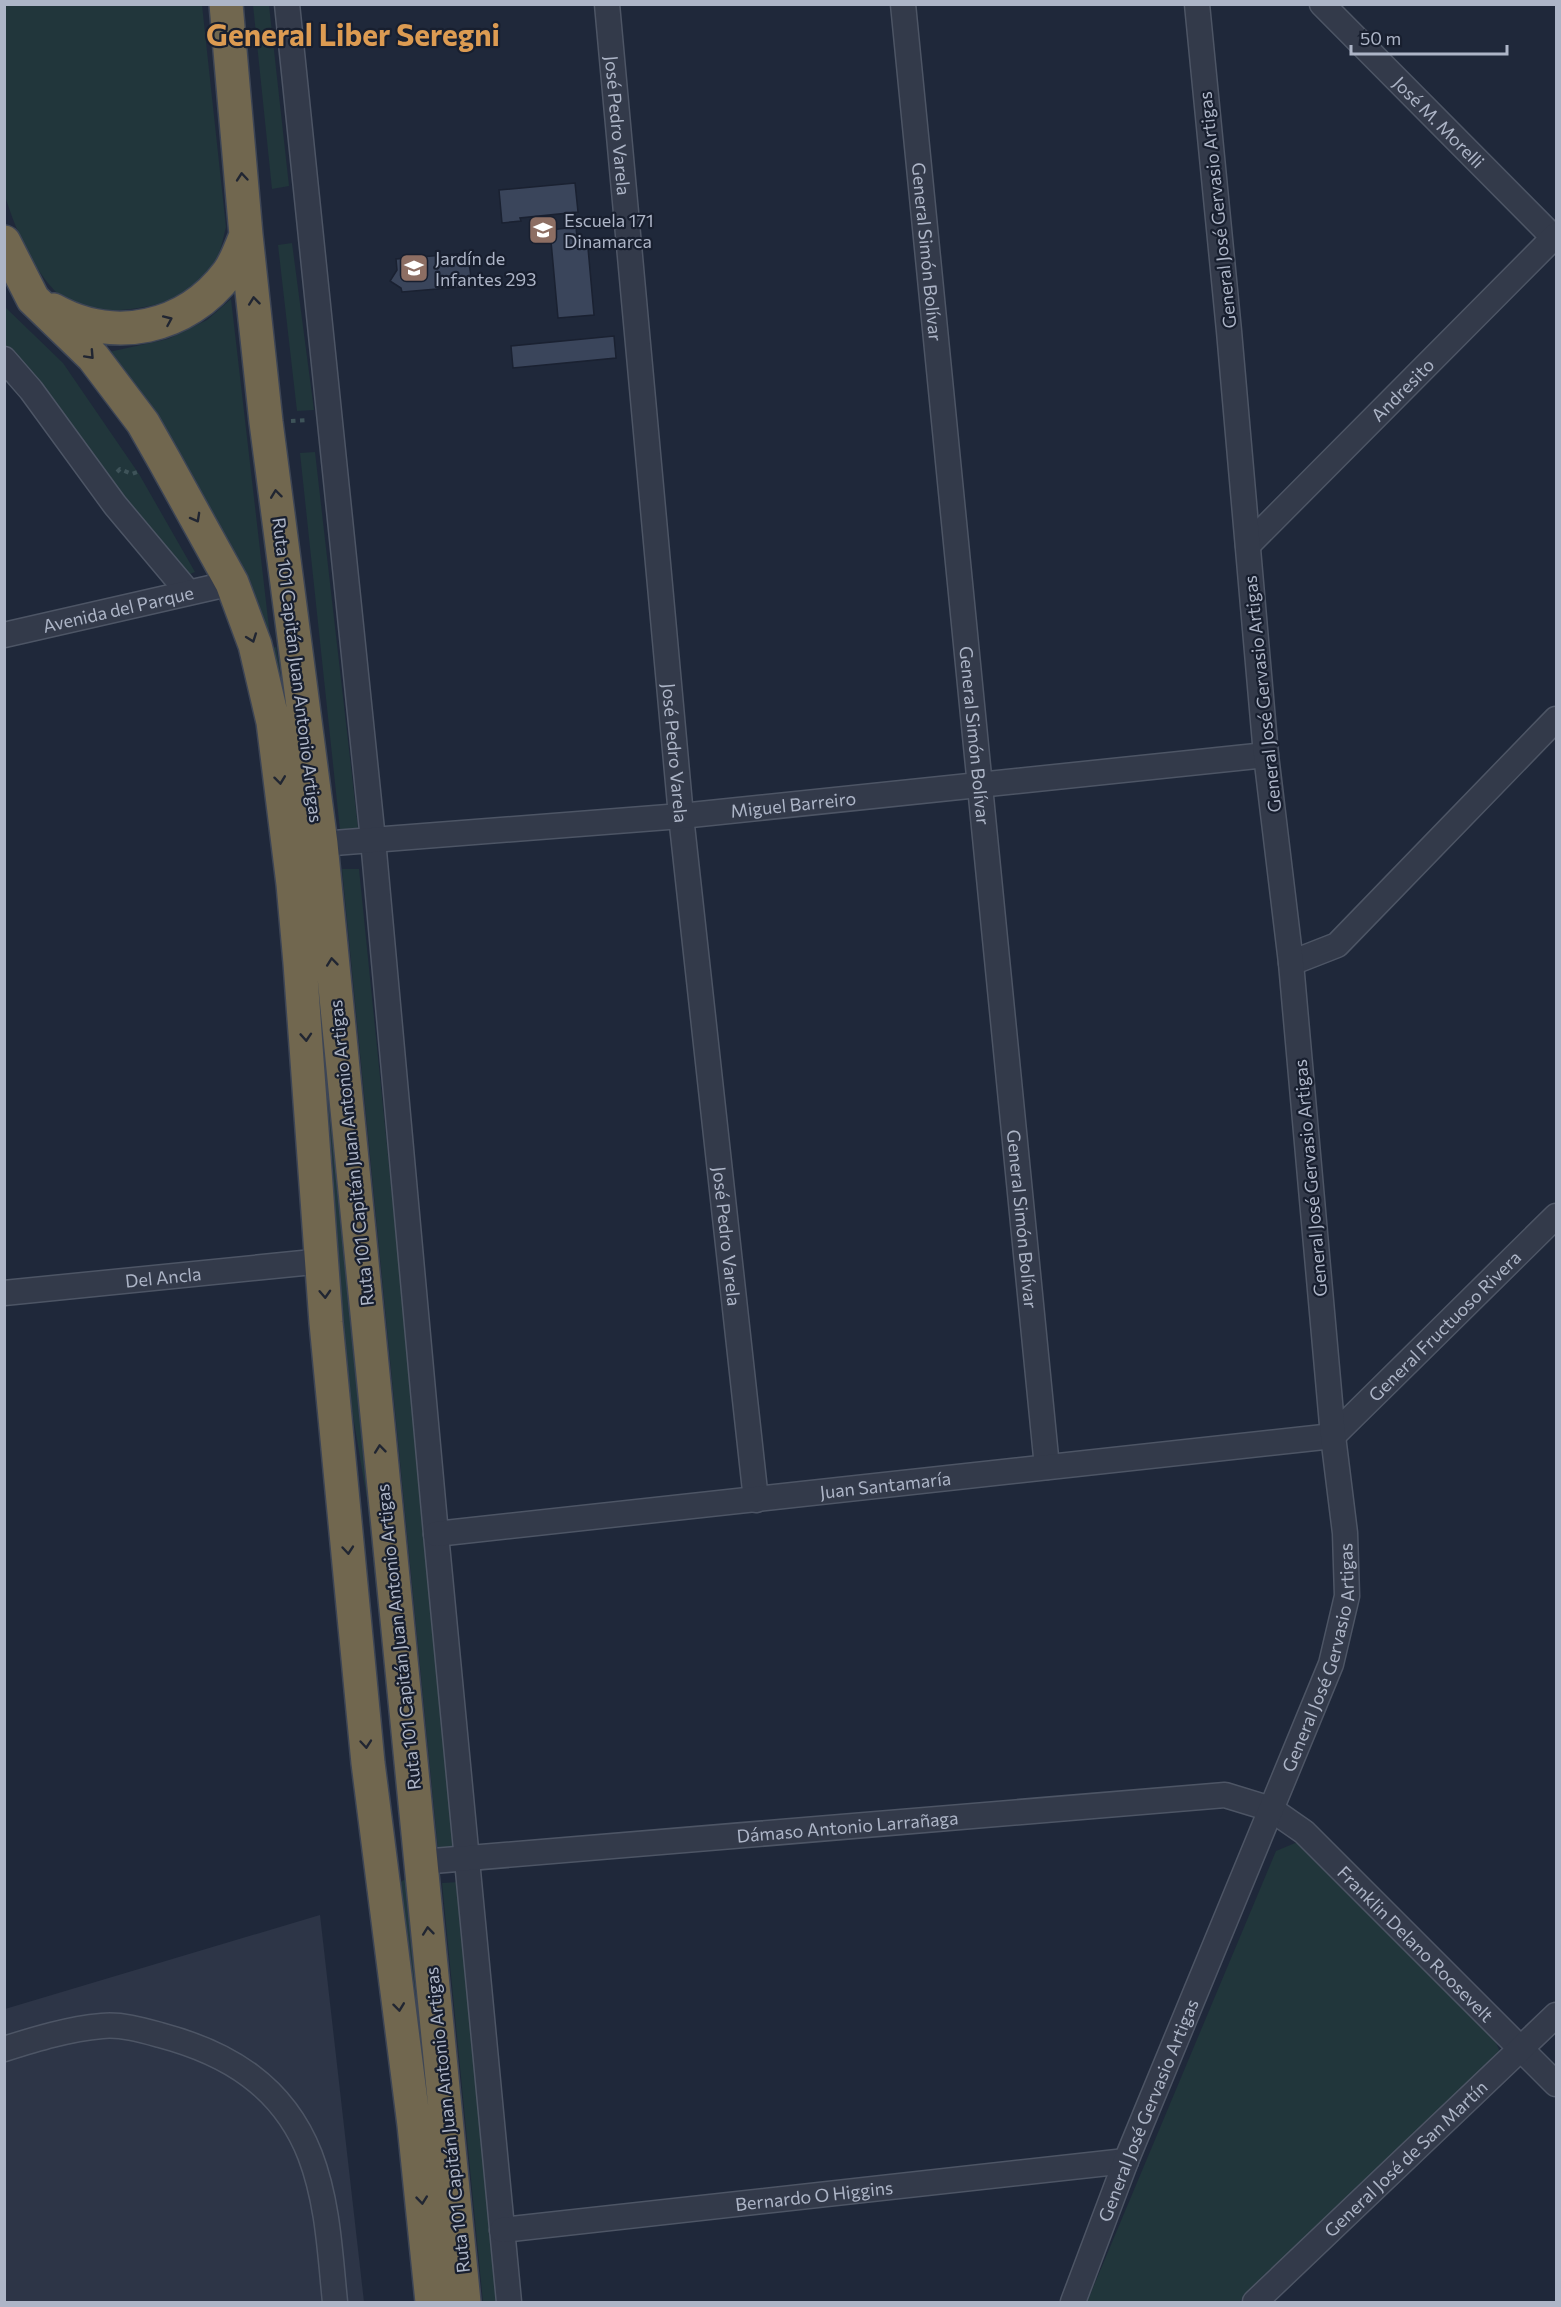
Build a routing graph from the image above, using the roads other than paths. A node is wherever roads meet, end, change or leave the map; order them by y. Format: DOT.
graph roads {
  1 [pos="226,4"];
  2 [pos="287,4"];
  3 [pos="607,4"];
  4 [pos="903,4"];
  5 [pos="1197,4"];
  6 [pos="1322,4"];
  7 [pos="246,235"];
  8 [pos="1556,237"];
  9 [pos="4,242"];
  10 [pos="4,273"];
  11 [pos="33,299"];
  12 [pos="4,359"];
  13 [pos="1248,545"];
  14 [pos="232,583"];
  15 [pos="188,592"];
  16 [pos="4,635"];
  17 [pos="1557,719"];
  18 [pos="1266,755"];
  19 [pos="980,784"];
  20 [pos="681,816"];
  21 [pos="373,840"];
  22 [pos="321,844"];
  23 [pos="1291,963"];
  24 [pos="1557,1216"];
  25 [pos="323,1261"];
  26 [pos="4,1293"];
  27 [pos="1334,1436"];
  28 [pos="1047,1467"];
  29 [pos="756,1500"];
  30 [pos="436,1534"];
  31 [pos="1271,1809"];
  32 [pos="468,1859"];
  33 [pos="421,1862"];
  34 [pos="1557,2015"];
  35 [pos="1522,2048"];
  36 [pos="4,2049"];
  37 [pos="1557,2084"];
  38 [pos="1126,2161"];
  39 [pos="502,2230"];
  40 [pos="335,2302"];
  41 [pos="432,2302"];
  42 [pos="464,2302"];
  43 [pos="509,2302"];
  44 [pos="1072,2302"];
  45 [pos="1255,2302"];
  7 -- 1 [label="highway, Ruta 101 Capitán Juan Antonio Artigas, one-way"];
  2 -- 21 [label="street"];
  3 -- 20 [label="street, José Pedro Varela"];
  4 -- 19 [label="street, General Simón Bolívar"];
  5 -- 13 [label="street, General José Gervasio Artigas"];
  6 -- 8 [label="street, José M. Morelli"];
  11 -- 7 [label="highway, one-way"];
  22 -- 7 [label="highway, Ruta 101 Capitán Juan Antonio Artigas, one-way"];
  8 -- 13 [label="street, Andresito"];
  9 -- 11 [label="highway, Ruta 101 Capitán Juan Antonio Artigas"];
  10 -- 11 [label="highway"];
  11 -- 14 [label="highway, Ruta 101 Capitán Juan Antonio Artigas, one-way"];
  12 -- 15 [label="street"];
  13 -- 18 [label="street, General José Gervasio Artigas"];
  14 -- 15 [label="street, Avenida del Parque"];
  14 -- 25 [label="highway, Ruta 101 Capitán Juan Antonio Artigas, one-way"];
  15 -- 16 [label="street, Avenida del Parque"];
  17 -- 23 [label="street"];
  18 -- 19 [label="street, Miguel Barreiro"];
  18 -- 23 [label="street, General José Gervasio Artigas"];
  19 -- 20 [label="street, Miguel Barreiro"];
  19 -- 28 [label="street, General Simón Bolívar"];
  20 -- 21 [label="street, Miguel Barreiro"];
  20 -- 29 [label="street, José Pedro Varela"];
  21 -- 22 [label="street, Miguel Barreiro"];
  21 -- 30 [label="street"];
  33 -- 22 [label="highway, Ruta 101 Capitán Juan Antonio Artigas, one-way"];
  23 -- 27 [label="street, General José Gervasio Artigas"];
  24 -- 27 [label="street, General Fructuoso Rivera"];
  25 -- 26 [label="street, Del Ancla"];
  25 -- 41 [label="highway, Ruta 101 Capitán Juan Antonio Artigas, one-way"];
  27 -- 28 [label="street, Juan Santamaría"];
  27 -- 31 [label="street, General José Gervasio Artigas"];
  28 -- 29 [label="street, Juan Santamaría"];
  29 -- 30 [label="street, Juan Santamaría"];
  30 -- 32 [label="street"];
  31 -- 32 [label="street, Dámaso Antonio Larrañaga"];
  31 -- 35 [label="street, Franklin Delano Roosevelt"];
  31 -- 38 [label="street, General José Gervasio Artigas"];
  32 -- 33 [label="street, Dámaso Antonio Larrañaga"];
  32 -- 39 [label="street"];
  42 -- 33 [label="highway, Ruta 101 Capitán Juan Antonio Artigas, one-way"];
  34 -- 35 [label="street, General José de San Martín"];
  35 -- 37 [label="street, Franklin Delano Roosevelt"];
  35 -- 45 [label="street, General José de San Martín"];
  36 -- 40 [label="street"];
  38 -- 39 [label="street, Bernardo O Higgins"];
  38 -- 44 [label="street, General José Gervasio Artigas"];
  39 -- 43 [label="street"];
}
